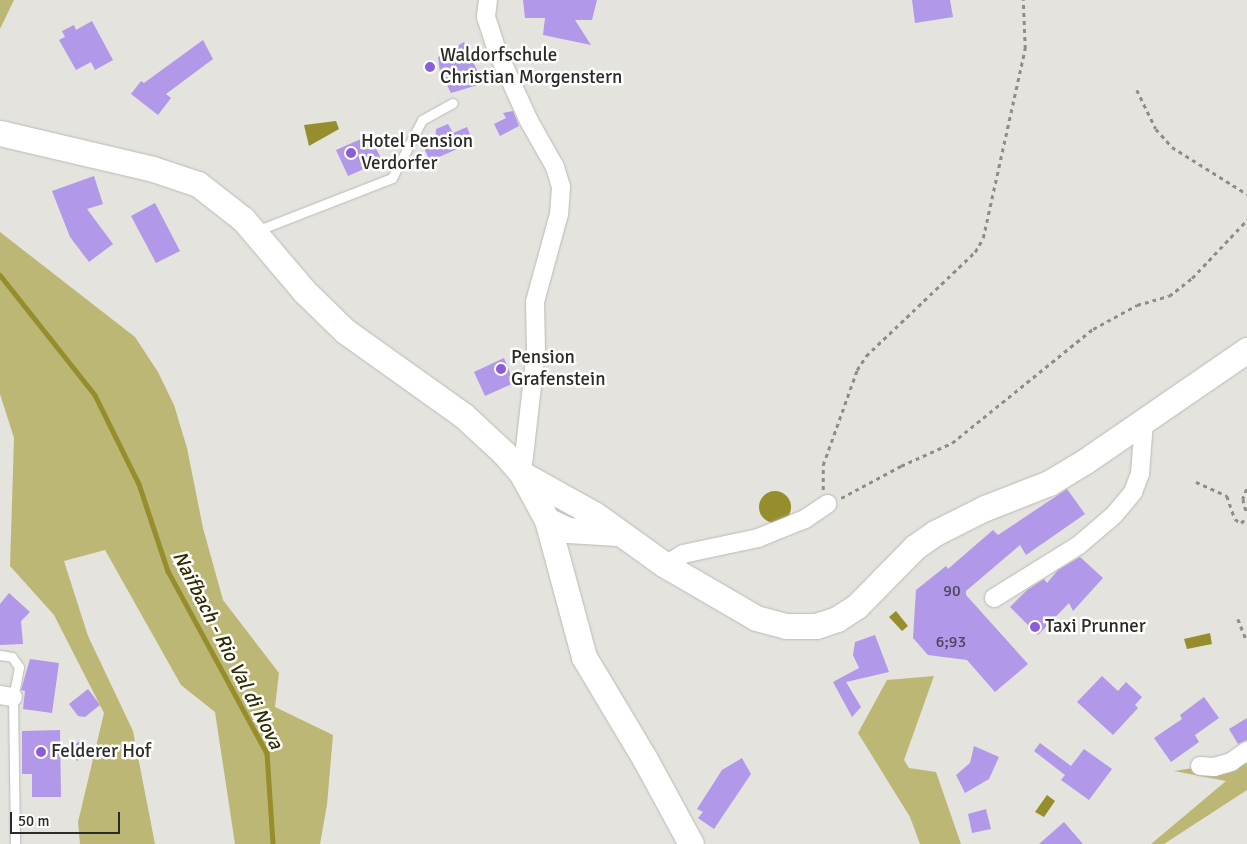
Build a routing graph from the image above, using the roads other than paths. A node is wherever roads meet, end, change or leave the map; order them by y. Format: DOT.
graph roads {
  1 [pos="488,0"];
  2 [pos="453,103"];
  3 [pos="0,132"];
  4 [pos="254,232"];
  5 [pos="1247,350"];
  6 [pos="1144,422"];
  7 [pos="522,474"];
  8 [pos="825,499"];
  9 [pos="575,504"];
  10 [pos="547,520"];
  11 [pos="608,532"];
  12 [pos="666,565"];
  13 [pos="562,572"];
  14 [pos="994,598"];
  15 [pos="0,655"];
  16 [pos="7,696"];
  17 [pos="1247,751"];
  18 [pos="1200,766"];
  19 [pos="15,844"];
  20 [pos="690,844"];
  1 -- 7 [label="street"];
  2 -- 4 [label="lane"];
  3 -- 4 [label="main road"];
  4 -- 7 [label="main road"];
  5 -- 6 [label="main road"];
  6 -- 12 [label="main road"];
  6 -- 14 [label="street"];
  7 -- 9 [label="main road"];
  7 -- 10 [label="main road"];
  8 -- 12 [label="street"];
  9 -- 10 [label="main road"];
  9 -- 11 [label="main road"];
  10 -- 11 [label="main road"];
  10 -- 13 [label="main road"];
  11 -- 12 [label="main road"];
  11 -- 13 [label="main road"];
  13 -- 20 [label="main road"];
  15 -- 16 [label="lane"];
  16 -- 19 [label="lane"];
  17 -- 18 [label="street"];
}
